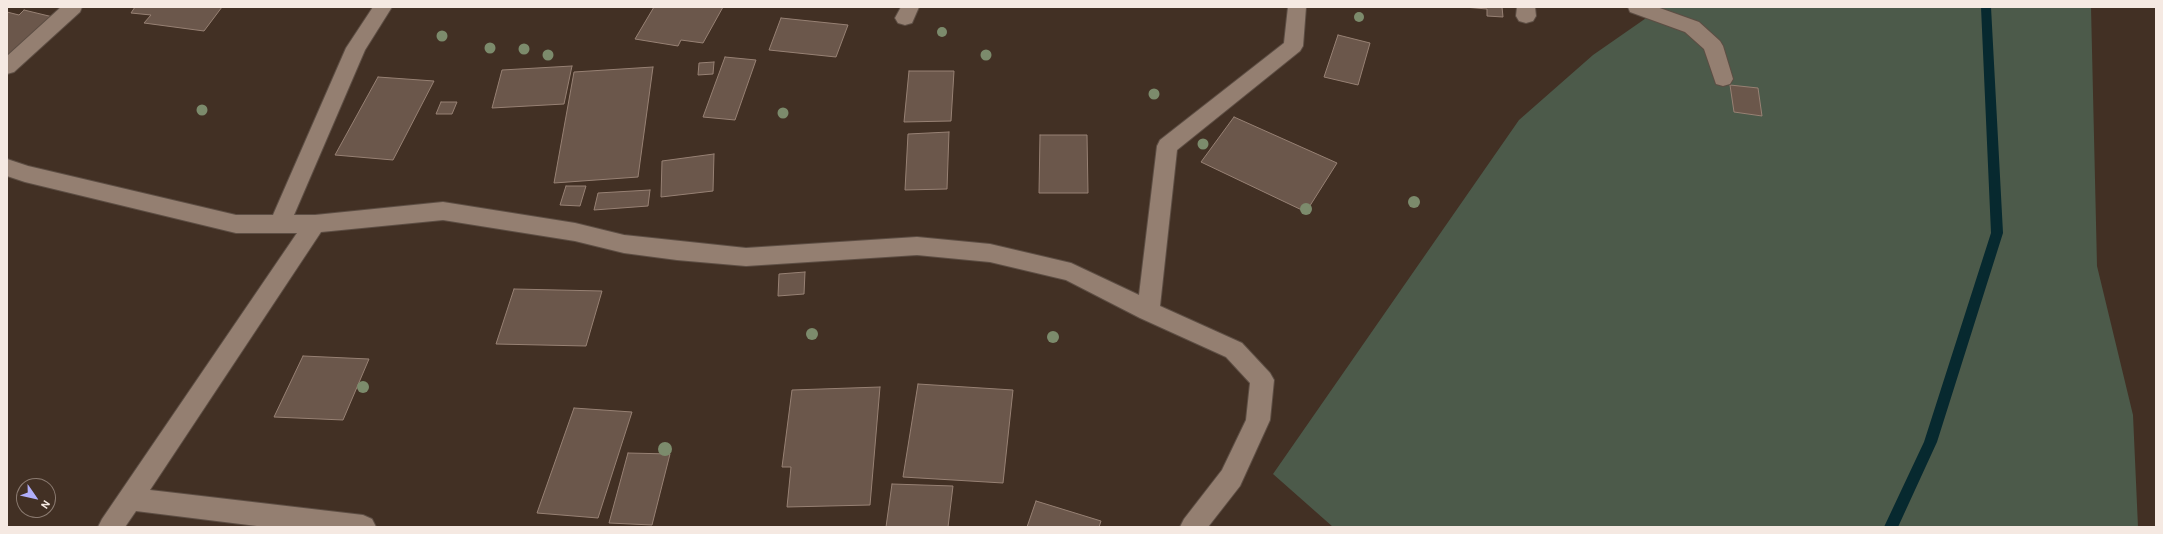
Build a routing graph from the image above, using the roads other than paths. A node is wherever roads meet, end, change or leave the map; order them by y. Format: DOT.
graph roads {
  1 [pos="73,7"];
  2 [pos="383,7"];
  3 [pos="1297,7"];
  4 [pos="1637,7"];
  5 [pos="7,67"];
  6 [pos="1723,79"];
  7 [pos="7,168"];
  8 [pos="280,224"];
  9 [pos="315,224"];
  10 [pos="1148,311"];
  11 [pos="131,499"];
  12 [pos="111,527"];
  13 [pos="363,527"];
  14 [pos="1193,527"];
  1 -- 5 [label="street"];
  2 -- 8 [label="street"];
  3 -- 10 [label="street"];
  4 -- 6 [label="street"];
  7 -- 8 [label="street"];
  8 -- 9 [label="street"];
  9 -- 10 [label="street"];
  9 -- 11 [label="street"];
  10 -- 14 [label="street"];
  11 -- 12 [label="street"];
  11 -- 13 [label="street"];
}
